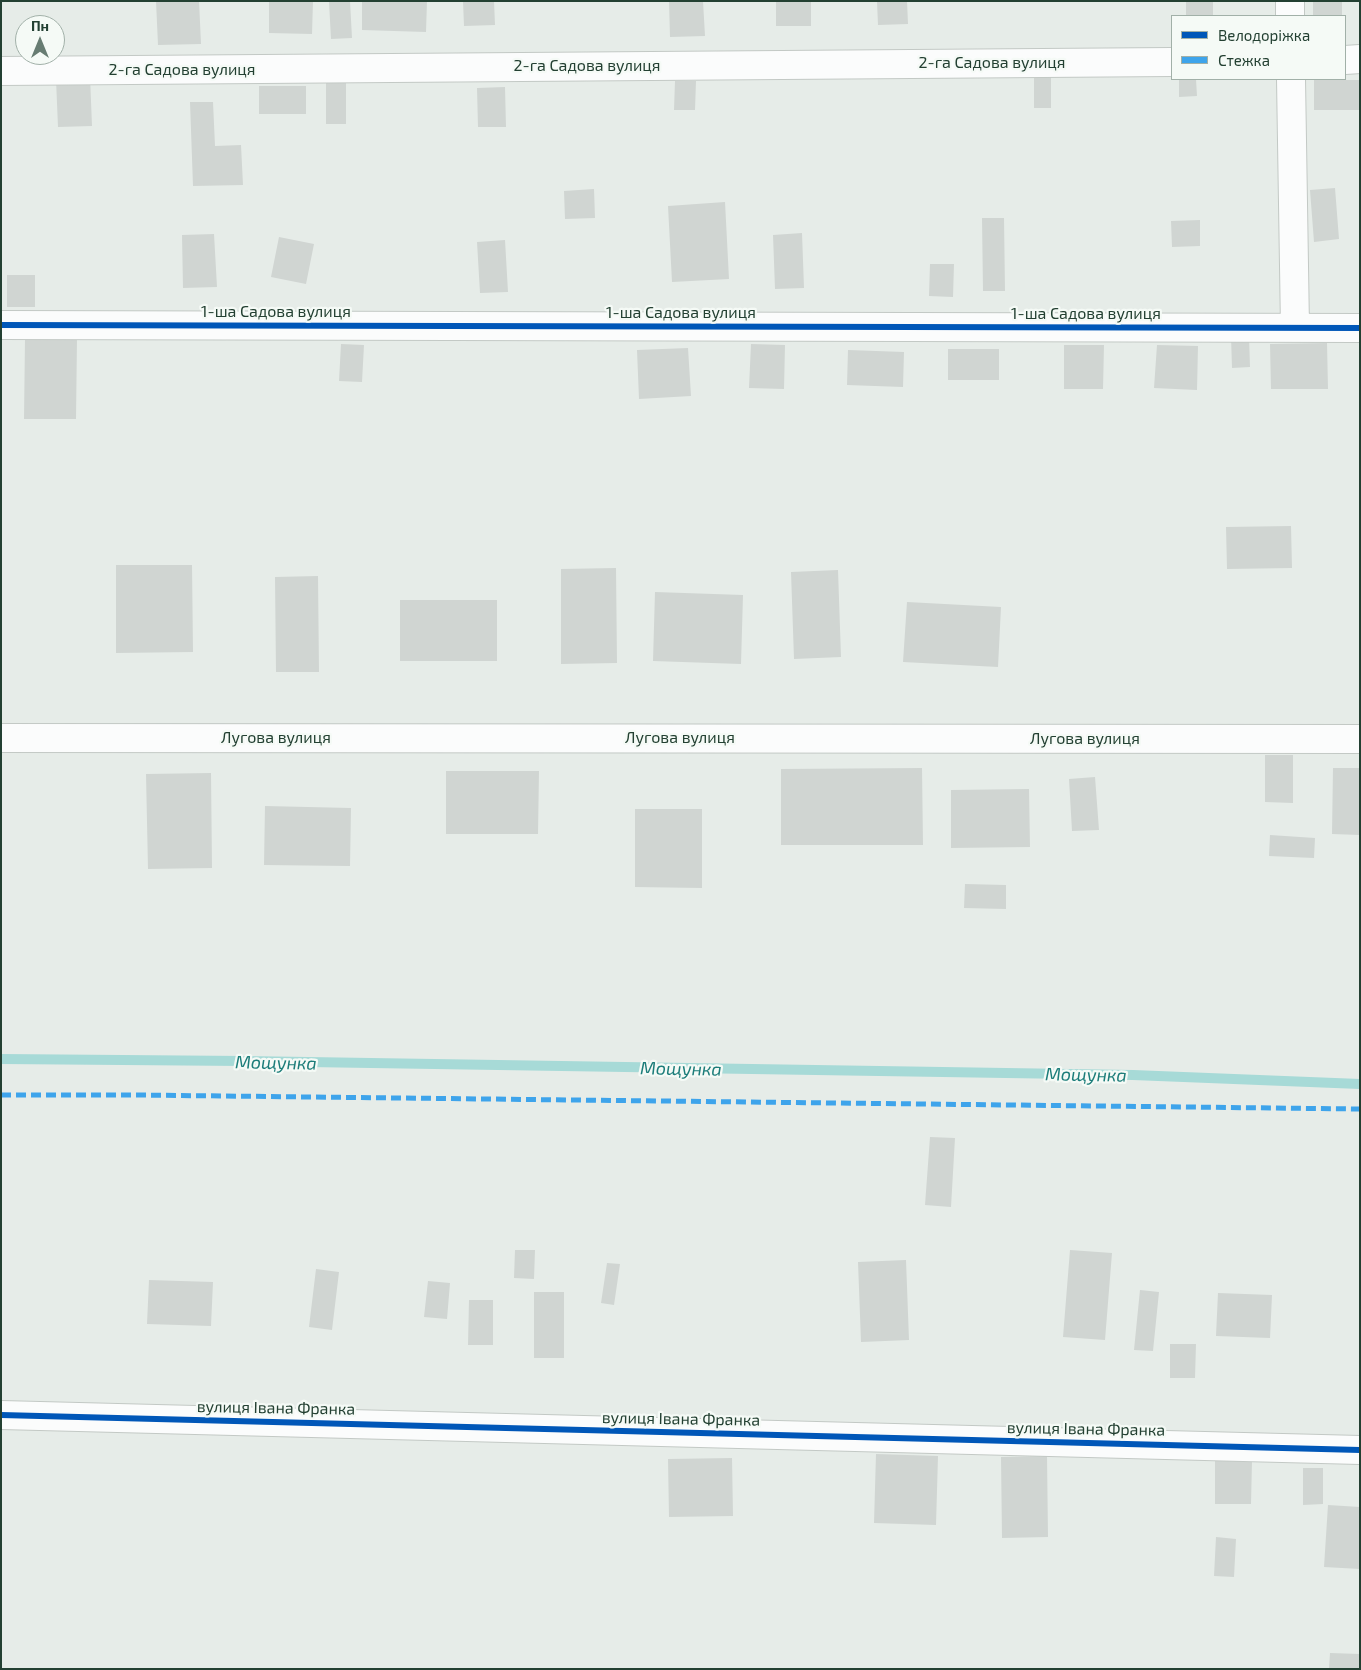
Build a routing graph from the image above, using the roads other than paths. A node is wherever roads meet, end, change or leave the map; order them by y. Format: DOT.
graph roads {
  1 [pos="1290,1"];
  2 [pos="1290,15"];
  3 [pos="1360,59"];
  4 [pos="1346,60"];
  5 [pos="1171,62"];
  6 [pos="1,71"];
  7 [pos="1291,80"];
  8 [pos="1,325"];
  9 [pos="1295,328"];
  10 [pos="1360,328"];
  11 [pos="1,738"];
  12 [pos="1360,739"];
  13 [pos="1,1415"];
  14 [pos="1360,1450"];
  1 -- 2 [label="street"];
  3 -- 4 [label="street"];
  5 -- 6 [label="street, 2-га Садова вулиця"];
  7 -- 9 [label="street"];
  8 -- 9 [label="street, 1-ша Садова вулиця"];
  9 -- 10 [label="street, 1-ша Садова вулиця"];
  11 -- 12 [label="street, Лугова вулиця"];
  13 -- 14 [label="street, вулиця Івана Франка"];
}
